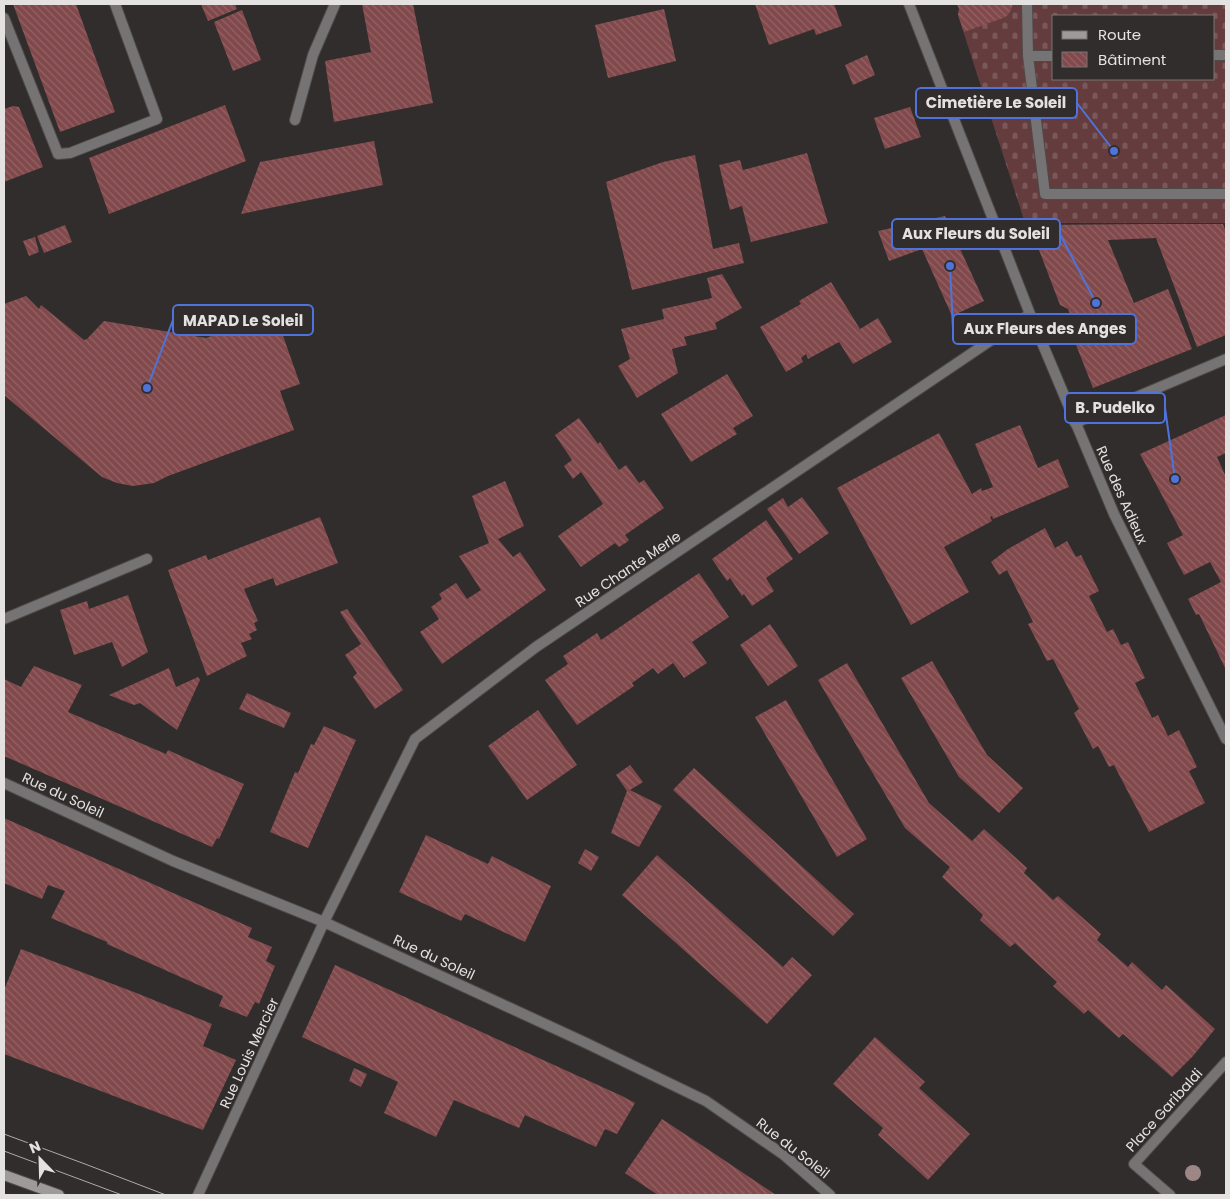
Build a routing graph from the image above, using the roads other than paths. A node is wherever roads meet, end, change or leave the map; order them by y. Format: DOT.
graph roads {
  1 [pos="115,4"];
  2 [pos="335,4"];
  3 [pos="909,4"];
  4 [pos="1027,4"];
  5 [pos="4,18"];
  6 [pos="1028,56"];
  7 [pos="1052,56"];
  8 [pos="295,120"];
  9 [pos="1226,194"];
  10 [pos="1030,314"];
  11 [pos="1226,359"];
  12 [pos="1075,423"];
  13 [pos="146,559"];
  14 [pos="4,618"];
  15 [pos="1226,738"];
  16 [pos="4,783"];
  17 [pos="324,922"];
  18 [pos="1226,1062"];
  19 [pos="4,1175"];
  20 [pos="59,1195"];
  21 [pos="198,1195"];
  22 [pos="830,1195"];
  23 [pos="1170,1195"];
  1 -- 5 [label="street"];
  2 -- 8 [label="street"];
  3 -- 10 [label="street, Rue des Adieux"];
  4 -- 6 [label="street"];
  6 -- 7 [label="street"];
  6 -- 9 [label="street"];
  10 -- 12 [label="street, Rue des Adieux"];
  10 -- 17 [label="street, Rue Chante Merle"];
  11 -- 12 [label="street"];
  12 -- 15 [label="street, Rue des Adieux"];
  13 -- 14 [label="street"];
  16 -- 17 [label="street, Rue du Soleil"];
  17 -- 21 [label="street, Rue Louis Mercier"];
  17 -- 22 [label="street, Rue du Soleil"];
  18 -- 23 [label="street, Place Garibaldi"];
  19 -- 20 [label="main road"];
}
